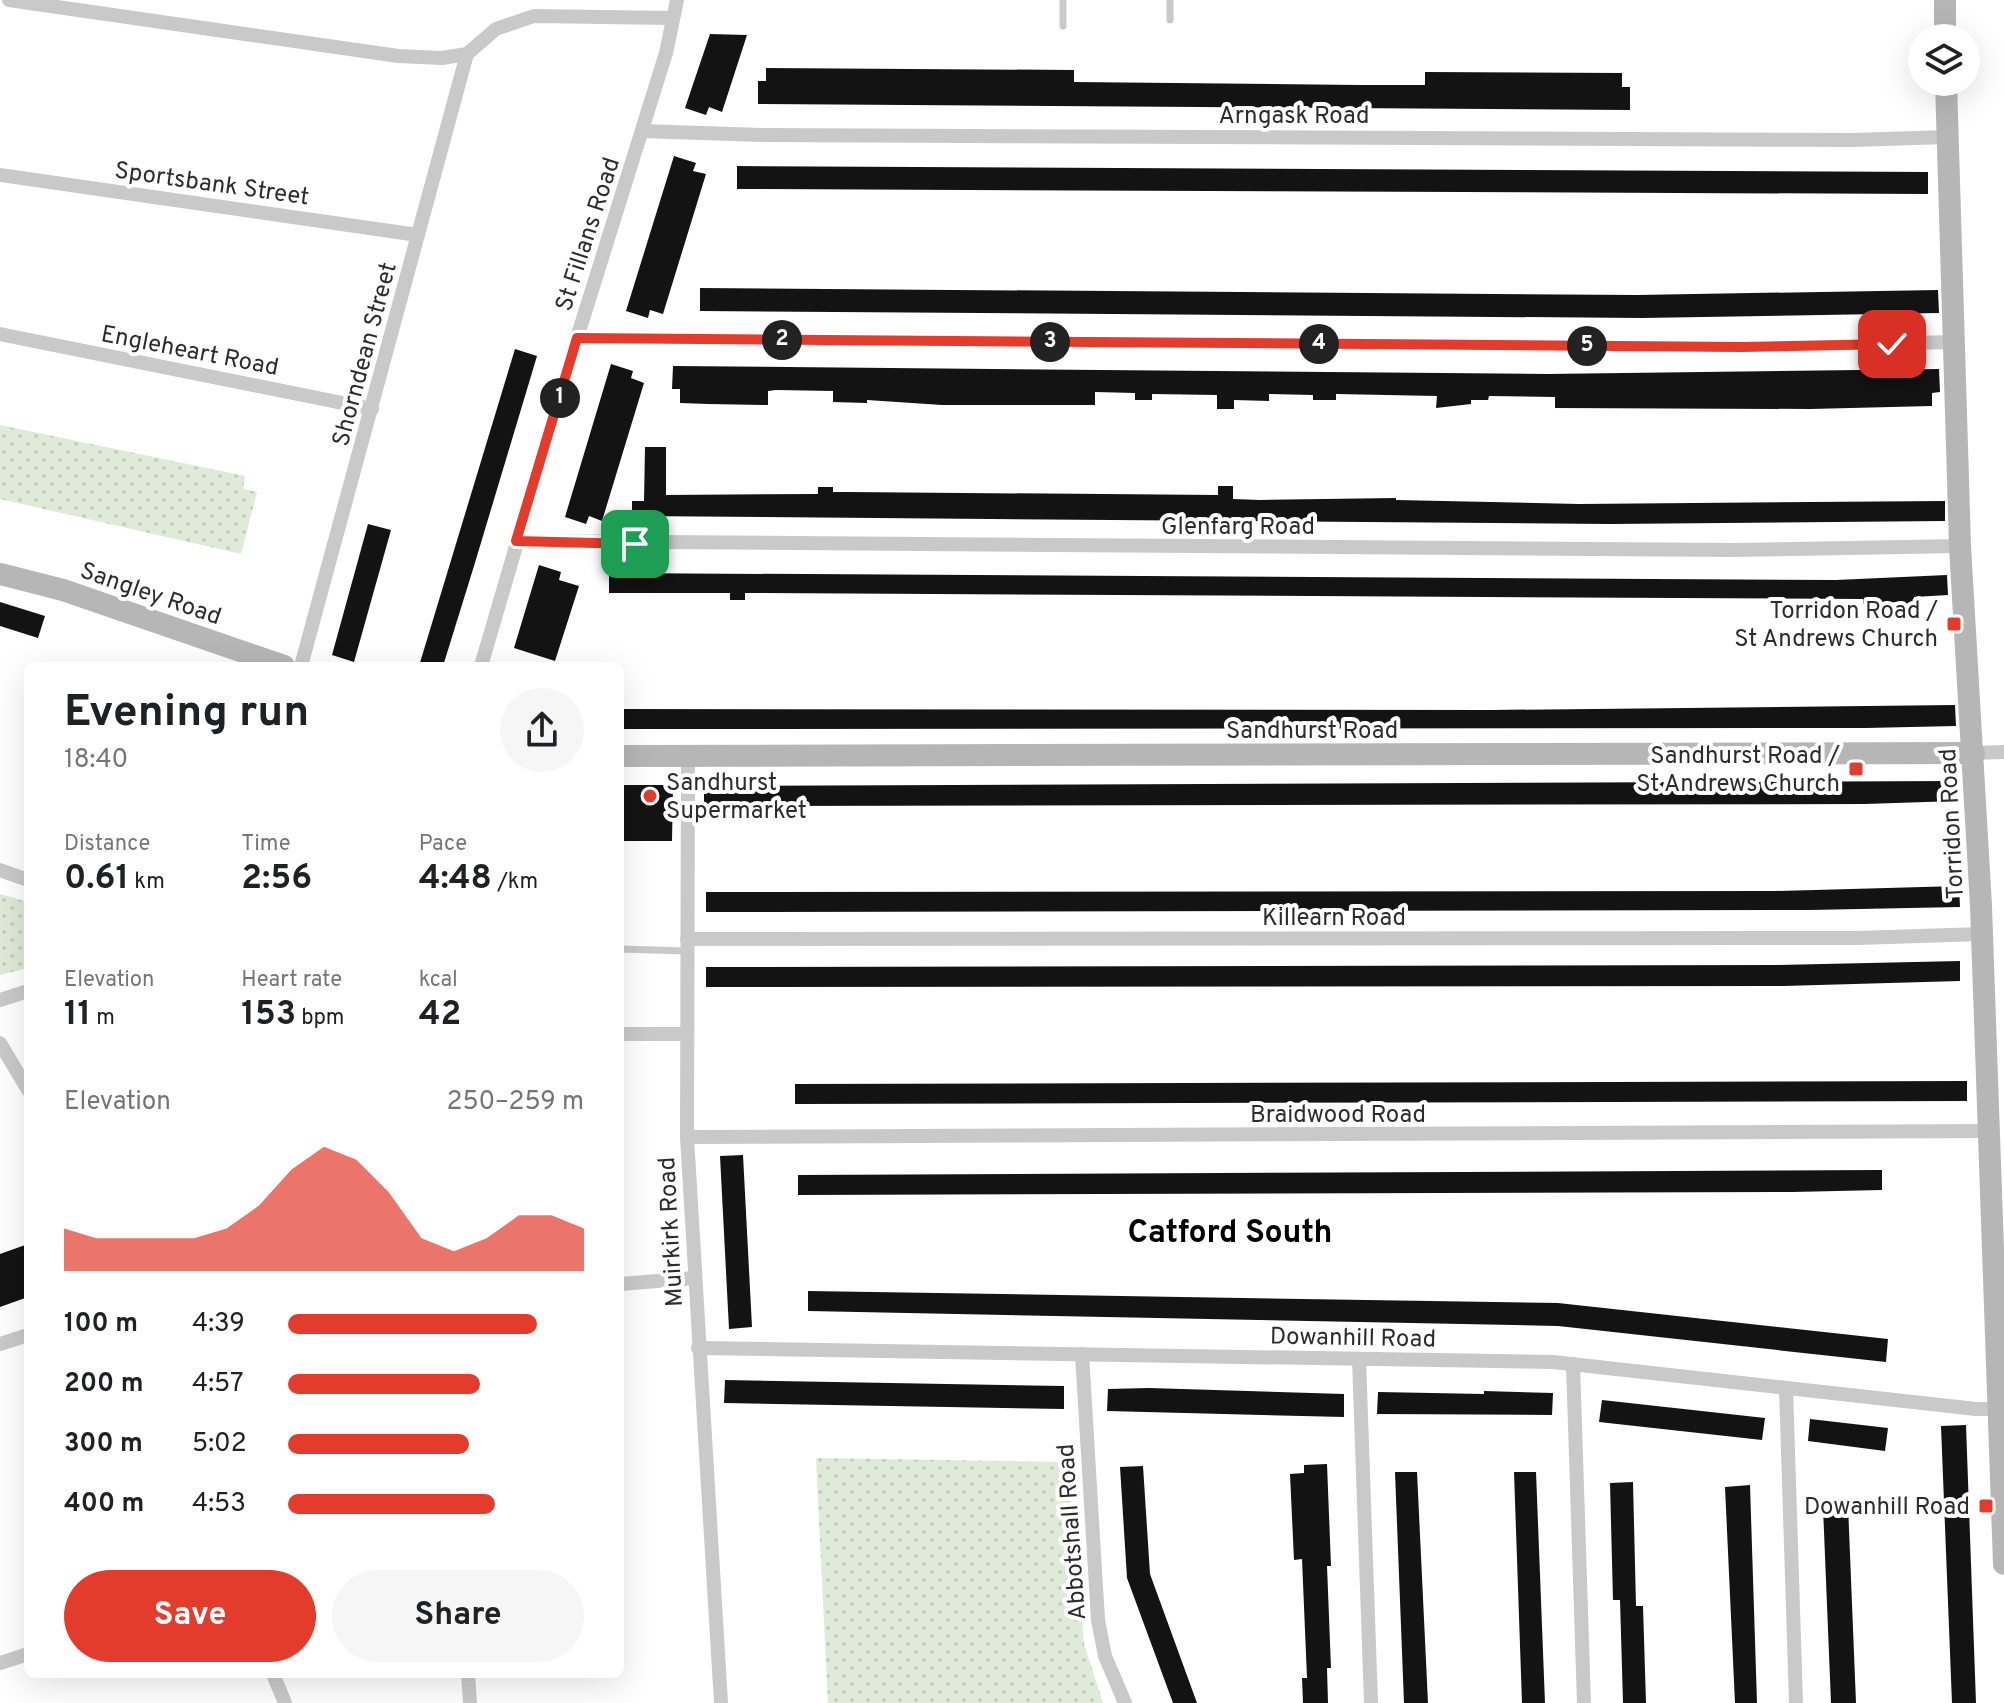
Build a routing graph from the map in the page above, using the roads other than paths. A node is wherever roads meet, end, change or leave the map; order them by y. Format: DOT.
graph roads {
  1 [pos="9,0"];
  2 [pos="677,0"];
  3 [pos="1063,0"];
  4 [pos="1170,0"];
  5 [pos="1945,0"];
  6 [pos="671,18"];
  7 [pos="1170,20"];
  8 [pos="1945,24"];
  9 [pos="1063,26"];
  10 [pos="467,54"];
  11 [pos="1946,96"];
  12 [pos="642,131"];
  13 [pos="1947,137"];
  14 [pos="0,175"];
  15 [pos="418,235"];
  16 [pos="0,334"];
  17 [pos="577,338"];
  18 [pos="1954,342"];
  19 [pos="372,409"];
  20 [pos="516,541"];
  21 [pos="1960,546"];
  22 [pos="0,574"];
  23 [pos="272,662"];
  24 [pos="302,662"];
  25 [pos="482,662"];
  26 [pos="2004,752"];
  27 [pos="1974,753"];
  28 [pos="624,756"];
  29 [pos="688,757"];
  30 [pos="0,870"];
  31 [pos="24,879"];
  32 [pos="1982,934"];
  33 [pos="687,945"];
  34 [pos="624,949"];
  35 [pos="24,992"];
  36 [pos="0,1000"];
  37 [pos="624,1034"];
  38 [pos="687,1034"];
  39 [pos="0,1043"];
  40 [pos="24,1083"];
  41 [pos="1988,1131"];
  42 [pos="687,1137"];
  43 [pos="695,1278"];
  44 [pos="624,1284"];
  45 [pos="24,1336"];
  46 [pos="0,1344"];
  47 [pos="698,1348"];
  48 [pos="1082,1354"];
  49 [pos="1359,1359"];
  50 [pos="1573,1364"];
  51 [pos="1786,1388"];
  52 [pos="2001,1409"];
  53 [pos="2004,1564"];
  54 [pos="24,1655"];
  55 [pos="0,1663"];
  56 [pos="275,1678"];
  57 [pos="468,1678"];
  58 [pos="285,1703"];
  59 [pos="470,1703"];
  60 [pos="721,1703"];
  61 [pos="1125,1703"];
  62 [pos="1371,1703"];
  63 [pos="1584,1703"];
  64 [pos="1796,1703"];
  1 -- 10 [label="street"];
  2 -- 6 [label="street, St Fillans Road"];
  3 -- 9 [label="lane"];
  4 -- 7 [label="lane"];
  5 -- 8 [label="street"];
  6 -- 10 [label="street"];
  6 -- 12 [label="street, St Fillans Road"];
  10 -- 15 [label="street, Shorndean Street"];
  11 -- 13 [label="street, Torridon Road"];
  12 -- 13 [label="street, Arngask Road"];
  12 -- 17 [label="street, St Fillans Road"];
  13 -- 18 [label="street, Torridon Road"];
  14 -- 15 [label="street, Sportsbank Street"];
  15 -- 19 [label="street, Shorndean Street"];
  16 -- 19 [label="street, Engleheart Road"];
  17 -- 18 [label="street"];
  17 -- 20 [label="street, St Fillans Road"];
  18 -- 21 [label="street, Torridon Road"];
  19 -- 24 [label="street, Shorndean Street"];
  20 -- 21 [label="street, Glenfarg Road"];
  20 -- 25 [label="street, St Fillans Road"];
  21 -- 27 [label="street, Torridon Road"];
  22 -- 23 [label="street, Sangley Road"];
  26 -- 27 [label="street, Sandhurst Road"];
  27 -- 29 [label="street, Sandhurst Road"];
  27 -- 32 [label="street, Torridon Road"];
  28 -- 29 [label="street, Sandhurst Road"];
  29 -- 33 [label="street, Muirkirk Road"];
  30 -- 31 [label="street"];
  32 -- 33 [label="street, Killearn Road"];
  32 -- 41 [label="street, Torridon Road"];
  33 -- 34 [label="lane"];
  33 -- 38 [label="street, Muirkirk Road"];
  35 -- 36 [label="street"];
  37 -- 38 [label="street"];
  38 -- 42 [label="street, Muirkirk Road"];
  39 -- 40 [label="street"];
  41 -- 42 [label="street, Braidwood Road"];
  41 -- 52 [label="street, Torridon Road"];
  42 -- 43 [label="street, Muirkirk Road"];
  43 -- 44 [label="street"];
  43 -- 47 [label="street, Muirkirk Road"];
  45 -- 46 [label="street"];
  47 -- 48 [label="street, Dowanhill Road"];
  47 -- 60 [label="street, Muirkirk Road"];
  48 -- 49 [label="street, Dowanhill Road"];
  48 -- 61 [label="street, Abbotshall Road"];
  49 -- 50 [label="street, Dowanhill Road"];
  49 -- 62 [label="street"];
  50 -- 51 [label="street, Dowanhill Road"];
  50 -- 63 [label="street"];
  51 -- 52 [label="street, Dowanhill Road"];
  51 -- 64 [label="street"];
  52 -- 53 [label="street, Torridon Road"];
  54 -- 55 [label="street"];
  56 -- 58 [label="street"];
  57 -- 59 [label="street"];
}
